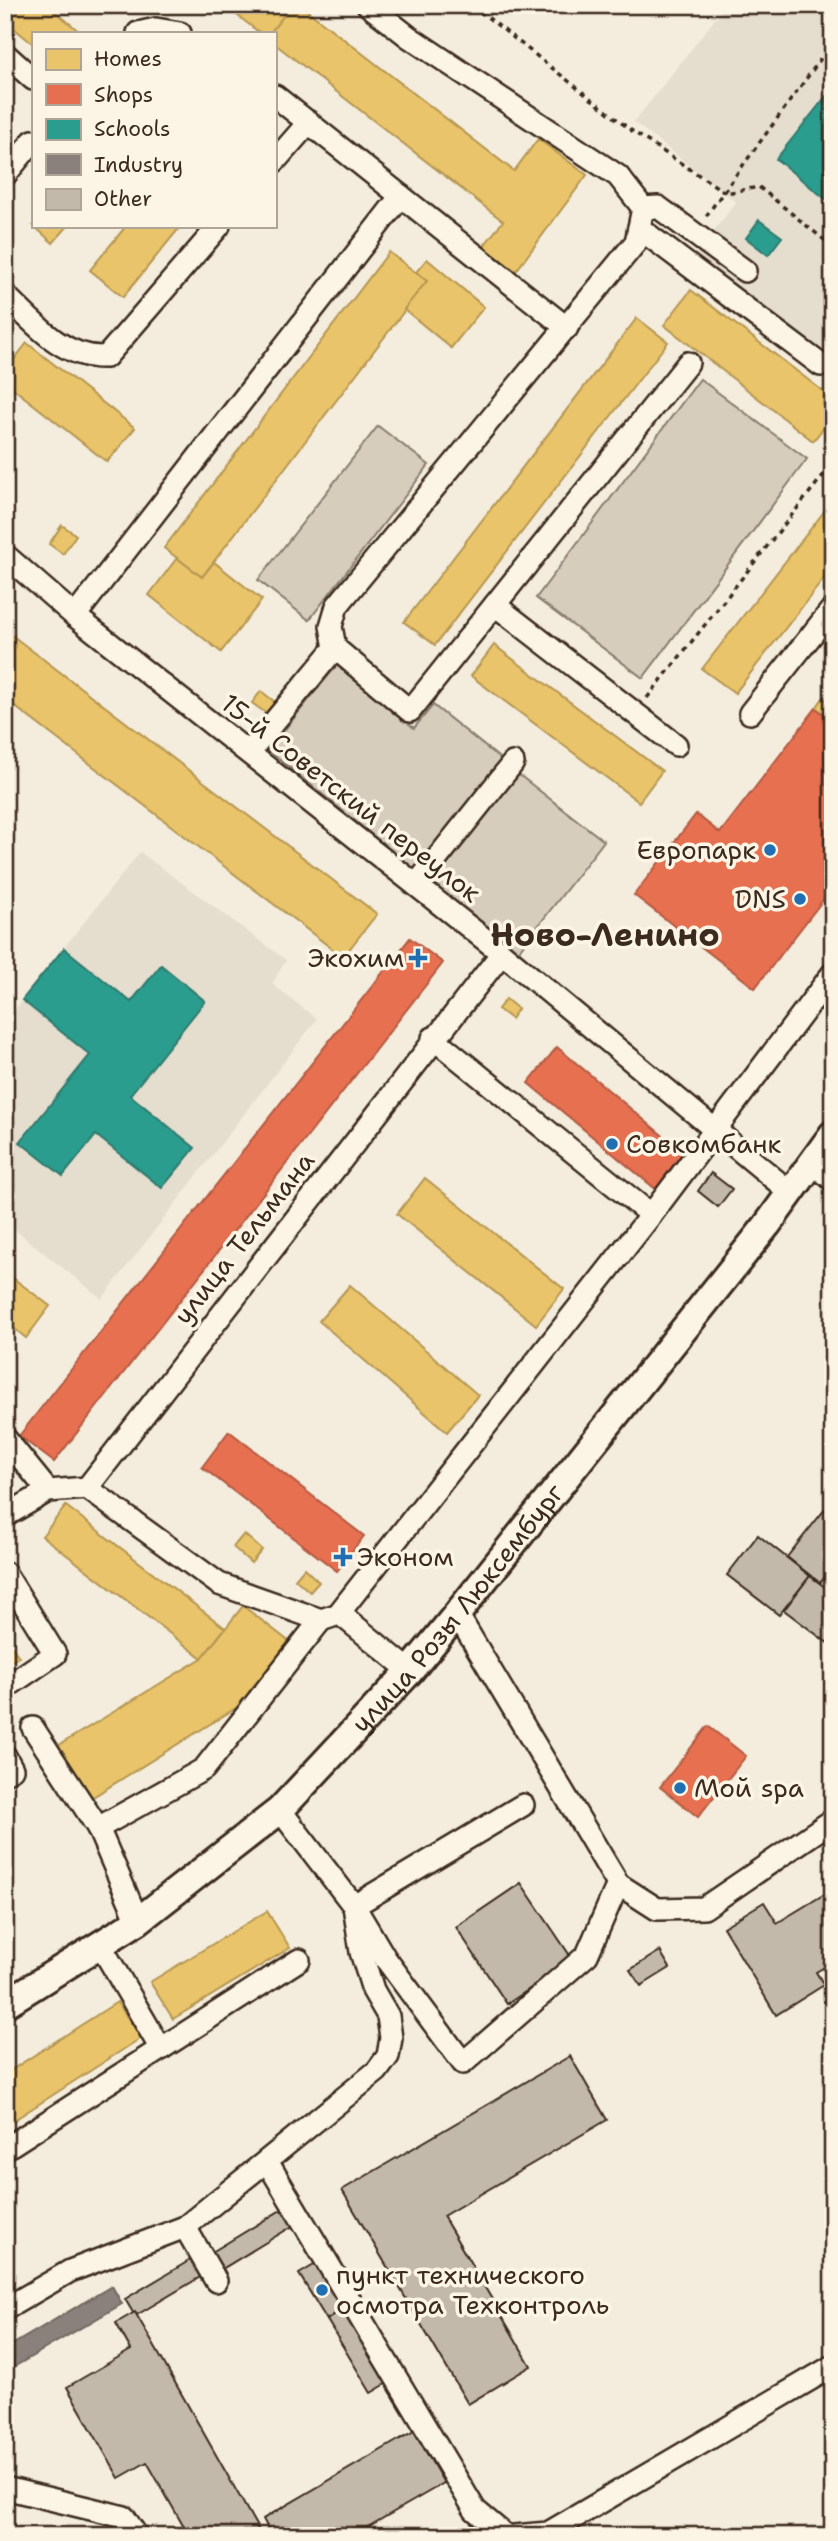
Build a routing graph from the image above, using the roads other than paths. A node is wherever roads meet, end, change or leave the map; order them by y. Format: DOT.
graph roads {
  1 [pos="368,5"];
  2 [pos="142,32"];
  3 [pos="174,32"];
  4 [pos="5,54"];
  5 [pos="32,78"];
  6 [pos="276,97"];
  7 [pos="309,122"];
  8 [pos="32,142"];
  9 [pos="276,160"];
  10 [pos="5,174"];
  11 [pos="401,197"];
  12 [pos="641,218"];
  13 [pos="217,228"];
  14 [pos="745,271"];
  15 [pos="5,295"];
  16 [pos="567,328"];
  17 [pos="688,363"];
  18 [pos="821,365"];
  19 [pos="5,555"];
  20 [pos="495,605"];
  21 [pos="833,608"];
  22 [pos="75,616"];
  23 [pos="335,648"];
  24 [pos="750,713"];
  25 [pos="676,745"];
  26 [pos="249,752"];
  27 [pos="513,763"];
  28 [pos="416,885"];
  29 [pos="502,953"];
  30 [pos="833,973"];
  31 [pos="433,1038"];
  32 [pos="713,1129"];
  33 [pos="833,1134"];
  34 [pos="823,1172"];
  35 [pos="791,1193"];
  36 [pos="651,1215"];
  37 [pos="5,1438"];
  38 [pos="87,1488"];
  39 [pos="48,1491"];
  40 [pos="5,1516"];
  41 [pos="5,1573"];
  42 [pos="457,1614"];
  43 [pos="330,1617"];
  44 [pos="410,1671"];
  45 [pos="5,1688"];
  46 [pos="33,1728"];
  47 [pos="5,1756"];
  48 [pos="5,1773"];
  49 [pos="523,1805"];
  50 [pos="280,1810"];
  51 [pos="833,1821"];
  52 [pos="98,1828"];
  53 [pos="618,1884"];
  54 [pos="354,1906"];
  55 [pos="138,1920"];
  56 [pos="101,1946"];
  57 [pos="299,1960"];
  58 [pos="5,2004"];
  59 [pos="161,2049"];
  60 [pos="5,2149"];
  61 [pos="268,2163"];
  62 [pos="185,2227"];
  63 [pos="216,2281"];
  64 [pos="5,2309"];
  65 [pos="833,2366"];
  66 [pos="5,2488"];
  67 [pos="137,2536"];
  68 [pos="506,2536"];
  69 [pos="514,2536"];
  1 -- 12 [label="street"];
  2 -- 3 [label="street"];
  4 -- 5 [label="street"];
  6 -- 7 [label="street"];
  7 -- 9 [label="street"];
  7 -- 11 [label="street"];
  8 -- 10 [label="street"];
  11 -- 16 [label="street"];
  11 -- 22 [label="street"];
  12 -- 14 [label="street"];
  12 -- 16 [label="street"];
  12 -- 18 [label="street"];
  13 -- 15 [label="street"];
  16 -- 23 [label="street"];
  17 -- 20 [label="street"];
  19 -- 22 [label="street, 15-й Советский переулок"];
  20 -- 23 [label="street"];
  20 -- 25 [label="street"];
  21 -- 24 [label="street"];
  22 -- 26 [label="street, 15-й Советский переулок"];
  23 -- 26 [label="street"];
  26 -- 28 [label="street, 15-й Советский переулок"];
  27 -- 28 [label="street"];
  28 -- 29 [label="street, 15-й Советский переулок"];
  29 -- 31 [label="street, улица Тельмана"];
  29 -- 32 [label="street, 15-й Советский переулок"];
  30 -- 32 [label="street"];
  31 -- 36 [label="street"];
  31 -- 38 [label="street, улица Тельмана"];
  32 -- 35 [label="street, 15-й Советский переулок"];
  32 -- 36 [label="street"];
  33 -- 34 [label="main road, улица Розы Люксембург"];
  34 -- 35 [label="main road, улица Розы Люксембург"];
  35 -- 42 [label="main road, улица Розы Люксембург"];
  36 -- 43 [label="street"];
  37 -- 39 [label="street"];
  38 -- 39 [label="street"];
  38 -- 43 [label="street"];
  39 -- 40 [label="street"];
  41 -- 45 [label="street"];
  42 -- 44 [label="main road, улица Розы Люксембург"];
  42 -- 53 [label="street"];
  43 -- 44 [label="street"];
  43 -- 52 [label="street"];
  44 -- 50 [label="main road, улица Розы Люксембург"];
  46 -- 52 [label="street"];
  47 -- 48 [label="street"];
  49 -- 54 [label="street"];
  50 -- 54 [label="street"];
  50 -- 55 [label="main road, улица Розы Люксембург"];
  51 -- 53 [label="street"];
  52 -- 55 [label="street"];
  53 -- 54 [label="street"];
  54 -- 61 [label="street"];
  55 -- 56 [label="main road, улица Розы Люксембург"];
  56 -- 58 [label="main road, улица Розы Люксембург"];
  56 -- 59 [label="street"];
  57 -- 59 [label="street"];
  59 -- 60 [label="street"];
  61 -- 62 [label="street"];
  61 -- 68 [label="street"];
  62 -- 63 [label="street"];
  62 -- 64 [label="street"];
  65 -- 69 [label="street"];
  66 -- 67 [label="street"];
}
